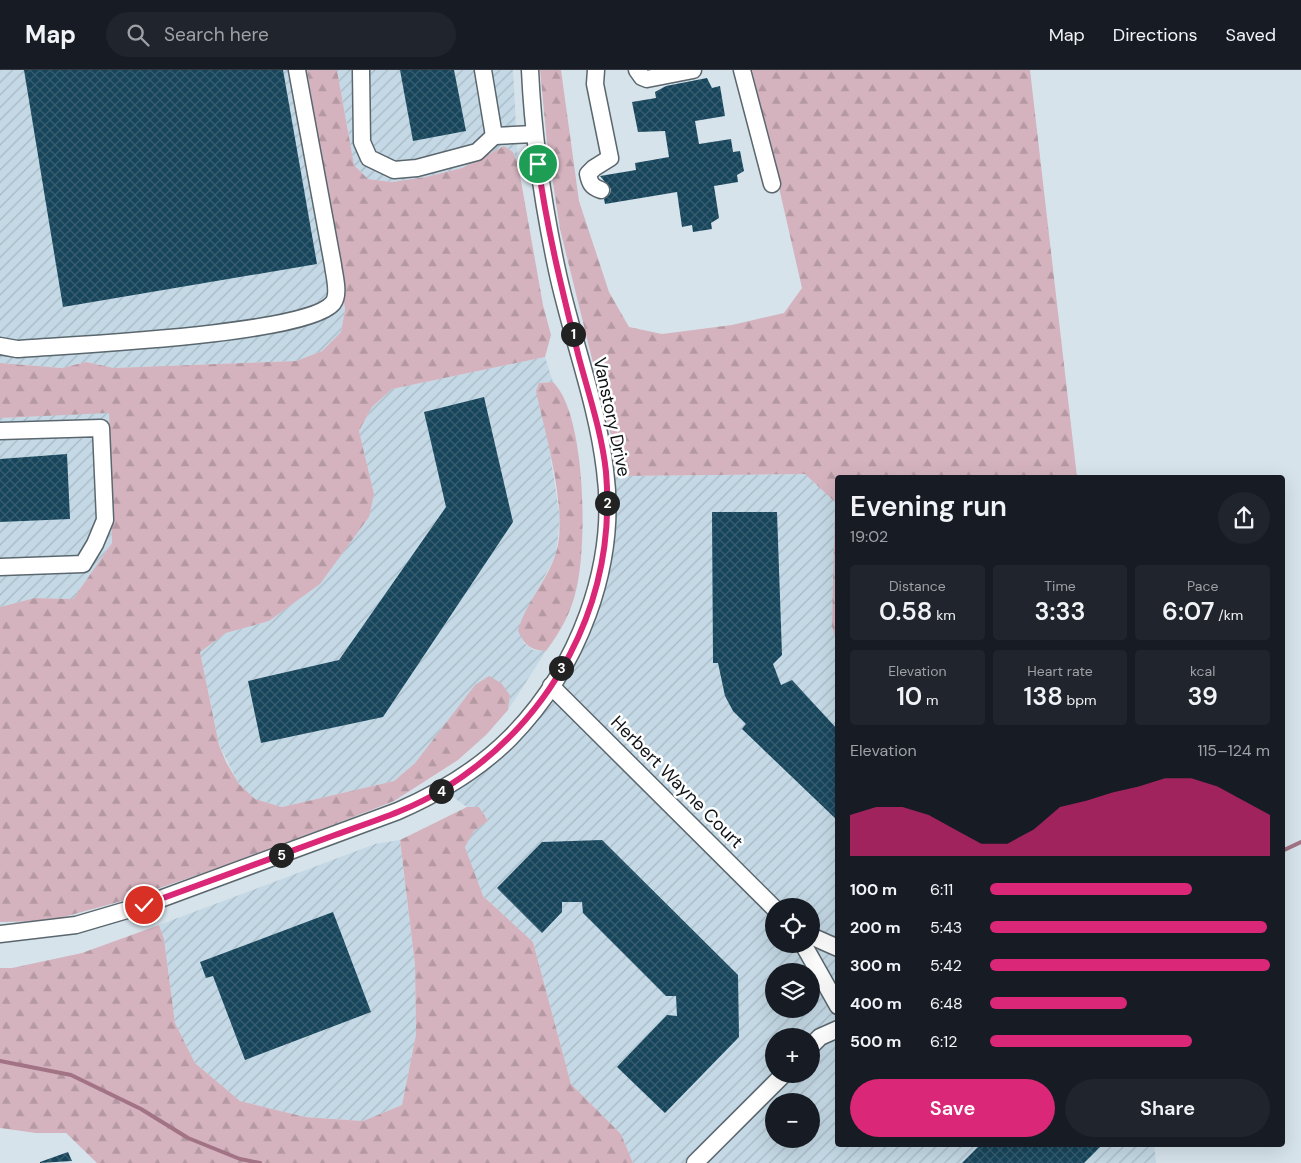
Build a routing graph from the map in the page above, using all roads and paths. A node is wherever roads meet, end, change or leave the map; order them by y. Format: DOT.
graph roads {
  1 [pos="297,70"];
  2 [pos="361,70"];
  3 [pos="483,70"];
  4 [pos="530,70"];
  5 [pos="596,70"];
  6 [pos="638,70"];
  7 [pos="693,70"];
  8 [pos="742,70"];
  9 [pos="534,134"];
  10 [pos="494,136"];
  11 [pos="772,184"];
  12 [pos="601,190"];
  13 [pos="0,346"];
  14 [pos="0,431"];
  15 [pos="0,567"];
  16 [pos="551,686"];
  17 [pos="765,899"];
  18 [pos="0,934"];
  19 [pos="820,940"];
  20 [pos="835,947"];
  21 [pos="808,953"];
  22 [pos="835,1001"];
  23 [pos="835,1030"];
  24 [pos="820,1037"];
  25 [pos="775,1083"];
  26 [pos="695,1163"];
  1 -- 13 [label="street"];
  2 -- 10 [label="street"];
  3 -- 10 [label="street"];
  4 -- 9 [label="street, Vanstory Drive"];
  5 -- 12 [label="street"];
  6 -- 7 [label="street"];
  8 -- 11 [label="street"];
  9 -- 10 [label="street"];
  9 -- 16 [label="street, Vanstory Drive"];
  14 -- 15 [label="street"];
  16 -- 17 [label="street, Herbert Wayne Court"];
  16 -- 18 [label="street, Vanstory Drive"];
  19 -- 20 [label="street"];
  21 -- 22 [label="street"];
  23 -- 24 [label="street"];
  25 -- 26 [label="street"];
}
